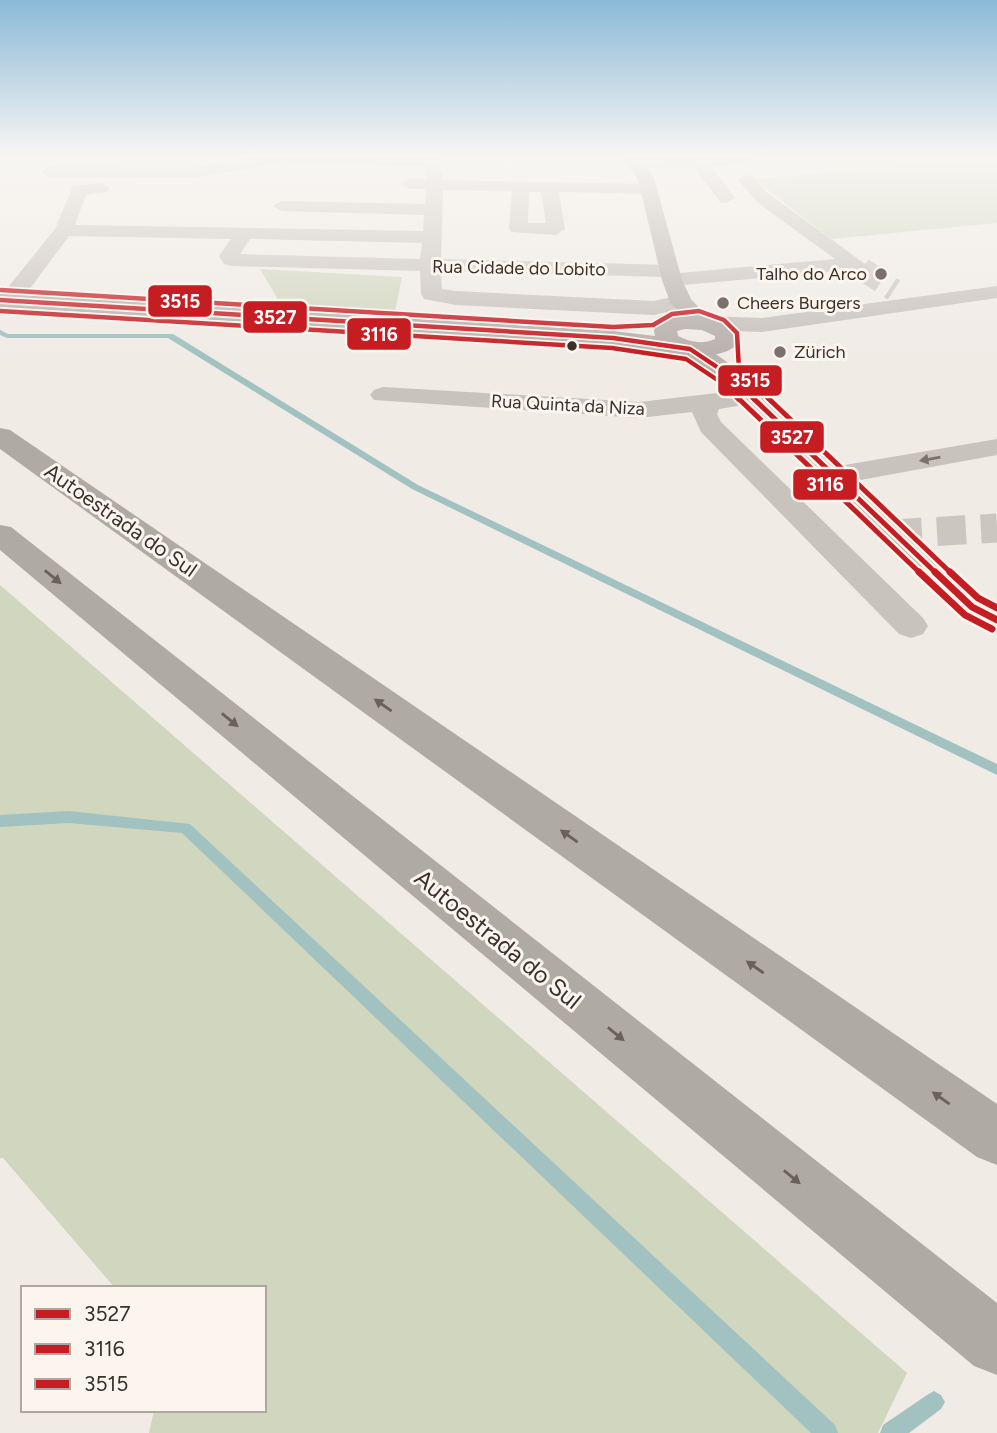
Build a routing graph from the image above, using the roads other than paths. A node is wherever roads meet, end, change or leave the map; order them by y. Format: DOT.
graph roads {
  1 [pos="67,222"];
  2 [pos="434,222"];
  3 [pos="518,222"];
  4 [pos="555,222"];
  5 [pos="658,222"];
  6 [pos="796,222"];
  7 [pos="64,230"];
  8 [pos="243,235"];
  9 [pos="433,237"];
  10 [pos="430,267"];
  11 [pos="671,275"];
  12 [pos="894,290"];
  13 [pos="997,292"];
  14 [pos="4,301"];
  15 [pos="914,304"];
  16 [pos="704,323"];
  17 [pos="762,325"];
  18 [pos="677,331"];
  19 [pos="727,340"];
  20 [pos="729,374"];
  21 [pos="383,395"];
  22 [pos="752,397"];
  23 [pos="709,402"];
  24 [pos="0,436"];
  25 [pos="997,447"];
  26 [pos="833,476"];
  27 [pos="0,534"];
  28 [pos="997,620"];
  29 [pos="911,626"];
  30 [pos="997,1137"];
  31 [pos="997,1343"];
  1 -- 7 [label="street"];
  2 -- 9 [label="street"];
  3 -- 4 [label="street"];
  5 -- 11 [label="main road"];
  6 -- 11 [label="street, Rua Cidade do Lobito"];
  7 -- 8 [label="street"];
  7 -- 14 [label="street"];
  8 -- 9 [label="street"];
  8 -- 10 [label="street, Rua Cidade do Lobito"];
  9 -- 10 [label="street"];
  10 -- 11 [label="street, Rua Cidade do Lobito"];
  10 -- 18 [label="street"];
  11 -- 18 [label="main road"];
  12 -- 15 [label="street"];
  13 -- 15 [label="street"];
  14 -- 18 [label="main road"];
  15 -- 17 [label="street"];
  16 -- 17 [label="street"];
  16 -- 18 [label="main road"];
  16 -- 19 [label="main road"];
  17 -- 19 [label="street"];
  18 -- 19 [label="main road"];
  18 -- 20 [label="main road"];
  19 -- 20 [label="main road"];
  20 -- 22 [label="main road"];
  21 -- 23 [label="street, Rua Quinta da Niza"];
  22 -- 23 [label="street, Rua Quinta da Niza"];
  22 -- 26 [label="main road"];
  23 -- 29 [label="street"];
  30 -- 24 [label="highway, Autoestrada do Sul, one-way"];
  25 -- 26 [label="street, one-way"];
  26 -- 28 [label="main road"];
  27 -- 31 [label="highway, Autoestrada do Sul, one-way"];
}
